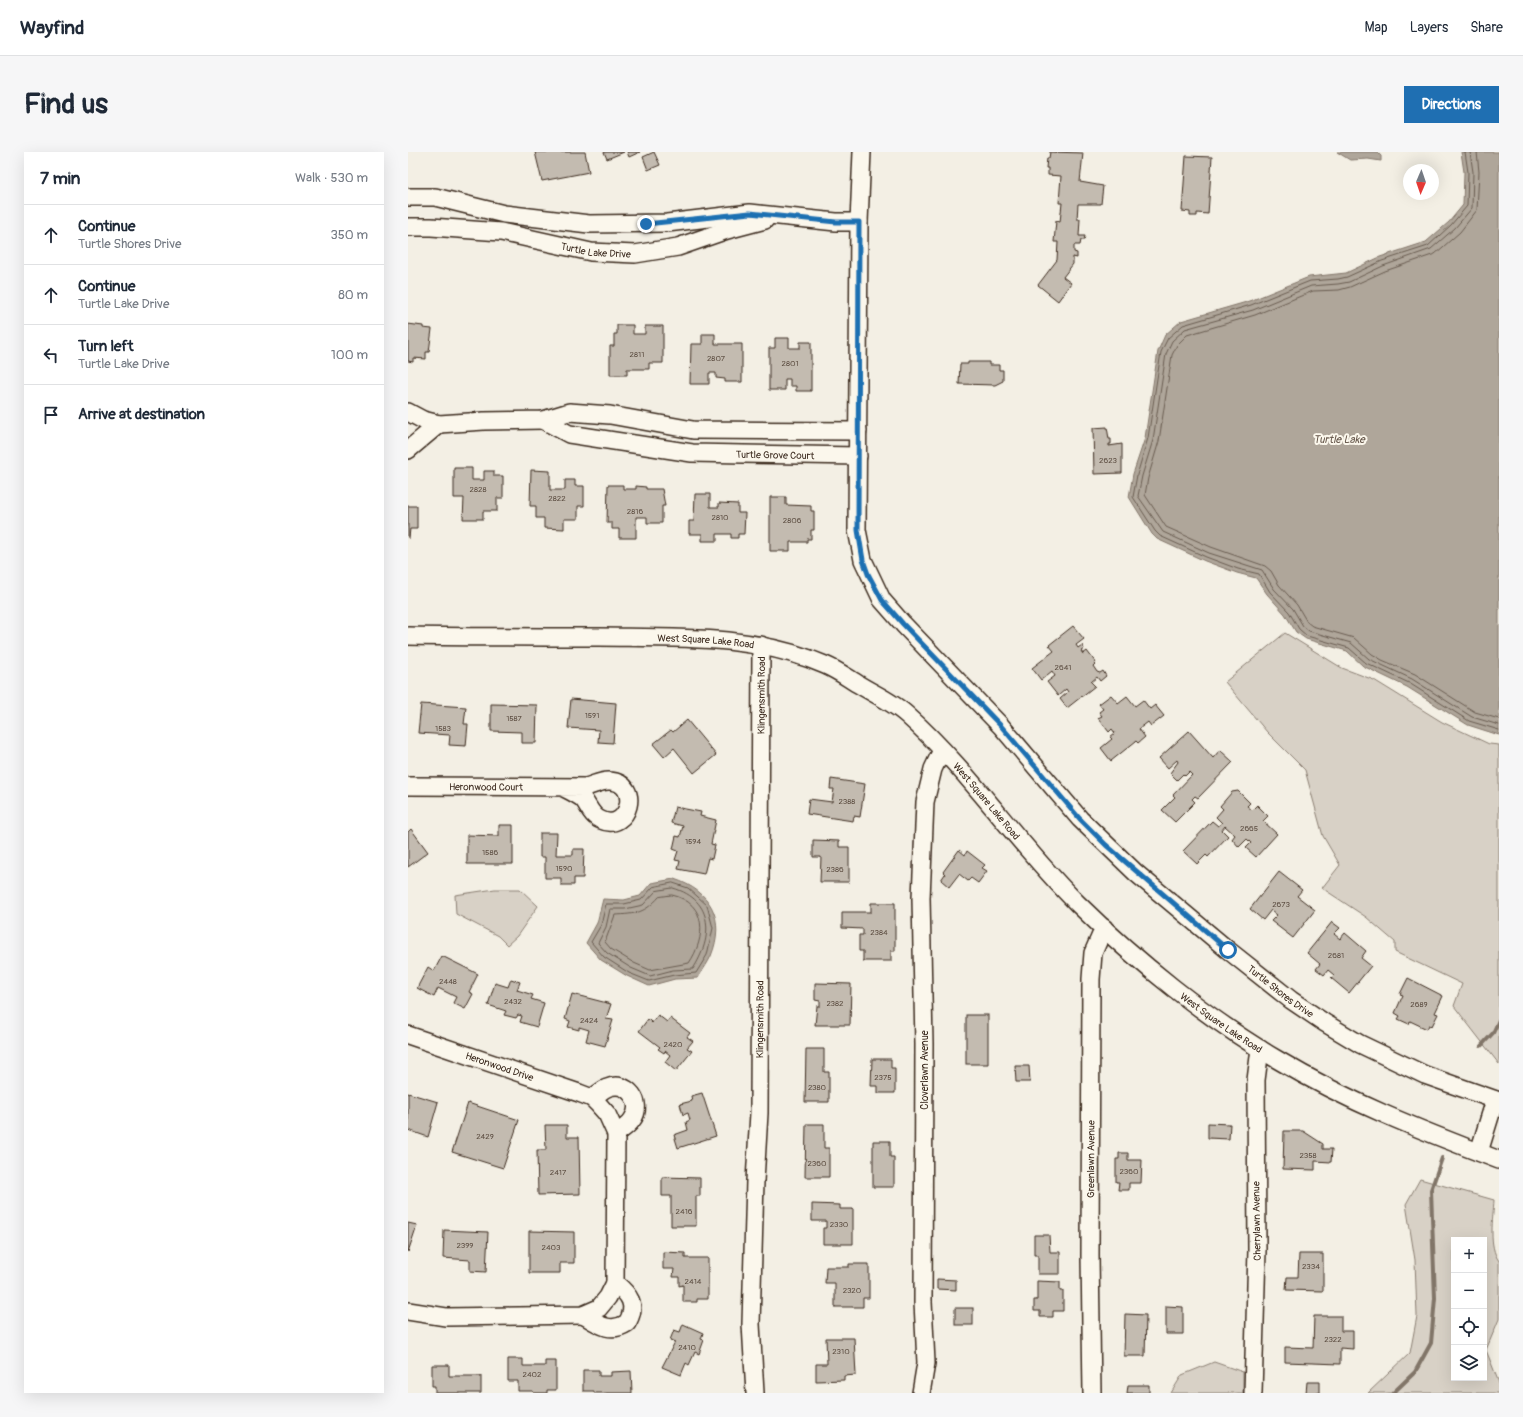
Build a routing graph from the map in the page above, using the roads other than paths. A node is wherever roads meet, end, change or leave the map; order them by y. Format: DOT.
graph roads {
  1 [pos="862,152"];
  2 [pos="408,197"];
  3 [pos="504,214"];
  4 [pos="781,216"];
  5 [pos="859,222"];
  6 [pos="408,227"];
  7 [pos="501,232"];
  8 [pos="408,412"];
  9 [pos="543,420"];
  10 [pos="439,424"];
  11 [pos="693,430"];
  12 [pos="858,430"];
  13 [pos="408,450"];
  14 [pos="692,453"];
  15 [pos="858,456"];
  16 [pos="408,636"];
  17 [pos="761,645"];
  18 [pos="942,750"];
  19 [pos="408,786"];
  20 [pos="564,788"];
  21 [pos="1104,928"];
  22 [pos="408,1035"];
  23 [pos="1260,1049"];
  24 [pos="592,1098"];
  25 [pos="1497,1100"];
  26 [pos="616,1134"];
  27 [pos="1479,1152"];
  28 [pos="1499,1160"];
  29 [pos="615,1283"];
  30 [pos="408,1311"];
  31 [pos="583,1315"];
  32 [pos="755,1393"];
  33 [pos="921,1393"];
  34 [pos="1092,1393"];
  35 [pos="1253,1393"];
  1 -- 5 [label="street"];
  2 -- 3 [label="street, Turtle Lake Drive"];
  3 -- 4 [label="street, Turtle Lake Drive"];
  3 -- 7 [label="street"];
  4 -- 5 [label="street, Turtle Lake Drive"];
  4 -- 7 [label="street, Turtle Lake Drive"];
  5 -- 12 [label="street, Turtle Shores Drive"];
  6 -- 7 [label="street, Turtle Lake Drive"];
  8 -- 10 [label="street, Turtle Grove Court"];
  9 -- 10 [label="street, Turtle Grove Court"];
  9 -- 11 [label="street, Turtle Grove Court"];
  9 -- 14 [label="street, Turtle Grove Court"];
  10 -- 13 [label="street"];
  11 -- 12 [label="street, Turtle Grove Court"];
  11 -- 14 [label="street"];
  12 -- 15 [label="street, Turtle Shores Drive"];
  14 -- 15 [label="street, Turtle Grove Court"];
  15 -- 25 [label="street, Turtle Shores Drive"];
  16 -- 17 [label="street, West Square Lake Road"];
  17 -- 18 [label="street, West Square Lake Road"];
  17 -- 32 [label="street, Klingensmith Road"];
  18 -- 21 [label="street, West Square Lake Road"];
  18 -- 33 [label="street, Cloverlawn Avenue"];
  19 -- 20 [label="street, Heronwood Court"];
  21 -- 23 [label="street, West Square Lake Road"];
  21 -- 34 [label="street, Greenlawn Avenue"];
  22 -- 24 [label="street, Heronwood Drive"];
  23 -- 27 [label="street, West Square Lake Road"];
  23 -- 35 [label="street, Cherrylawn Avenue"];
  24 -- 26 [label="street, Heronwood Drive"];
  24 -- 26 [label="street"];
  25 -- 27 [label="street"];
  26 -- 29 [label="street, Heronwood Drive"];
  27 -- 28 [label="street, West Square Lake Road"];
  29 -- 31 [label="street, Heronwood Drive"];
  29 -- 31 [label="street"];
  30 -- 31 [label="street, Heronwood Drive"];
}
